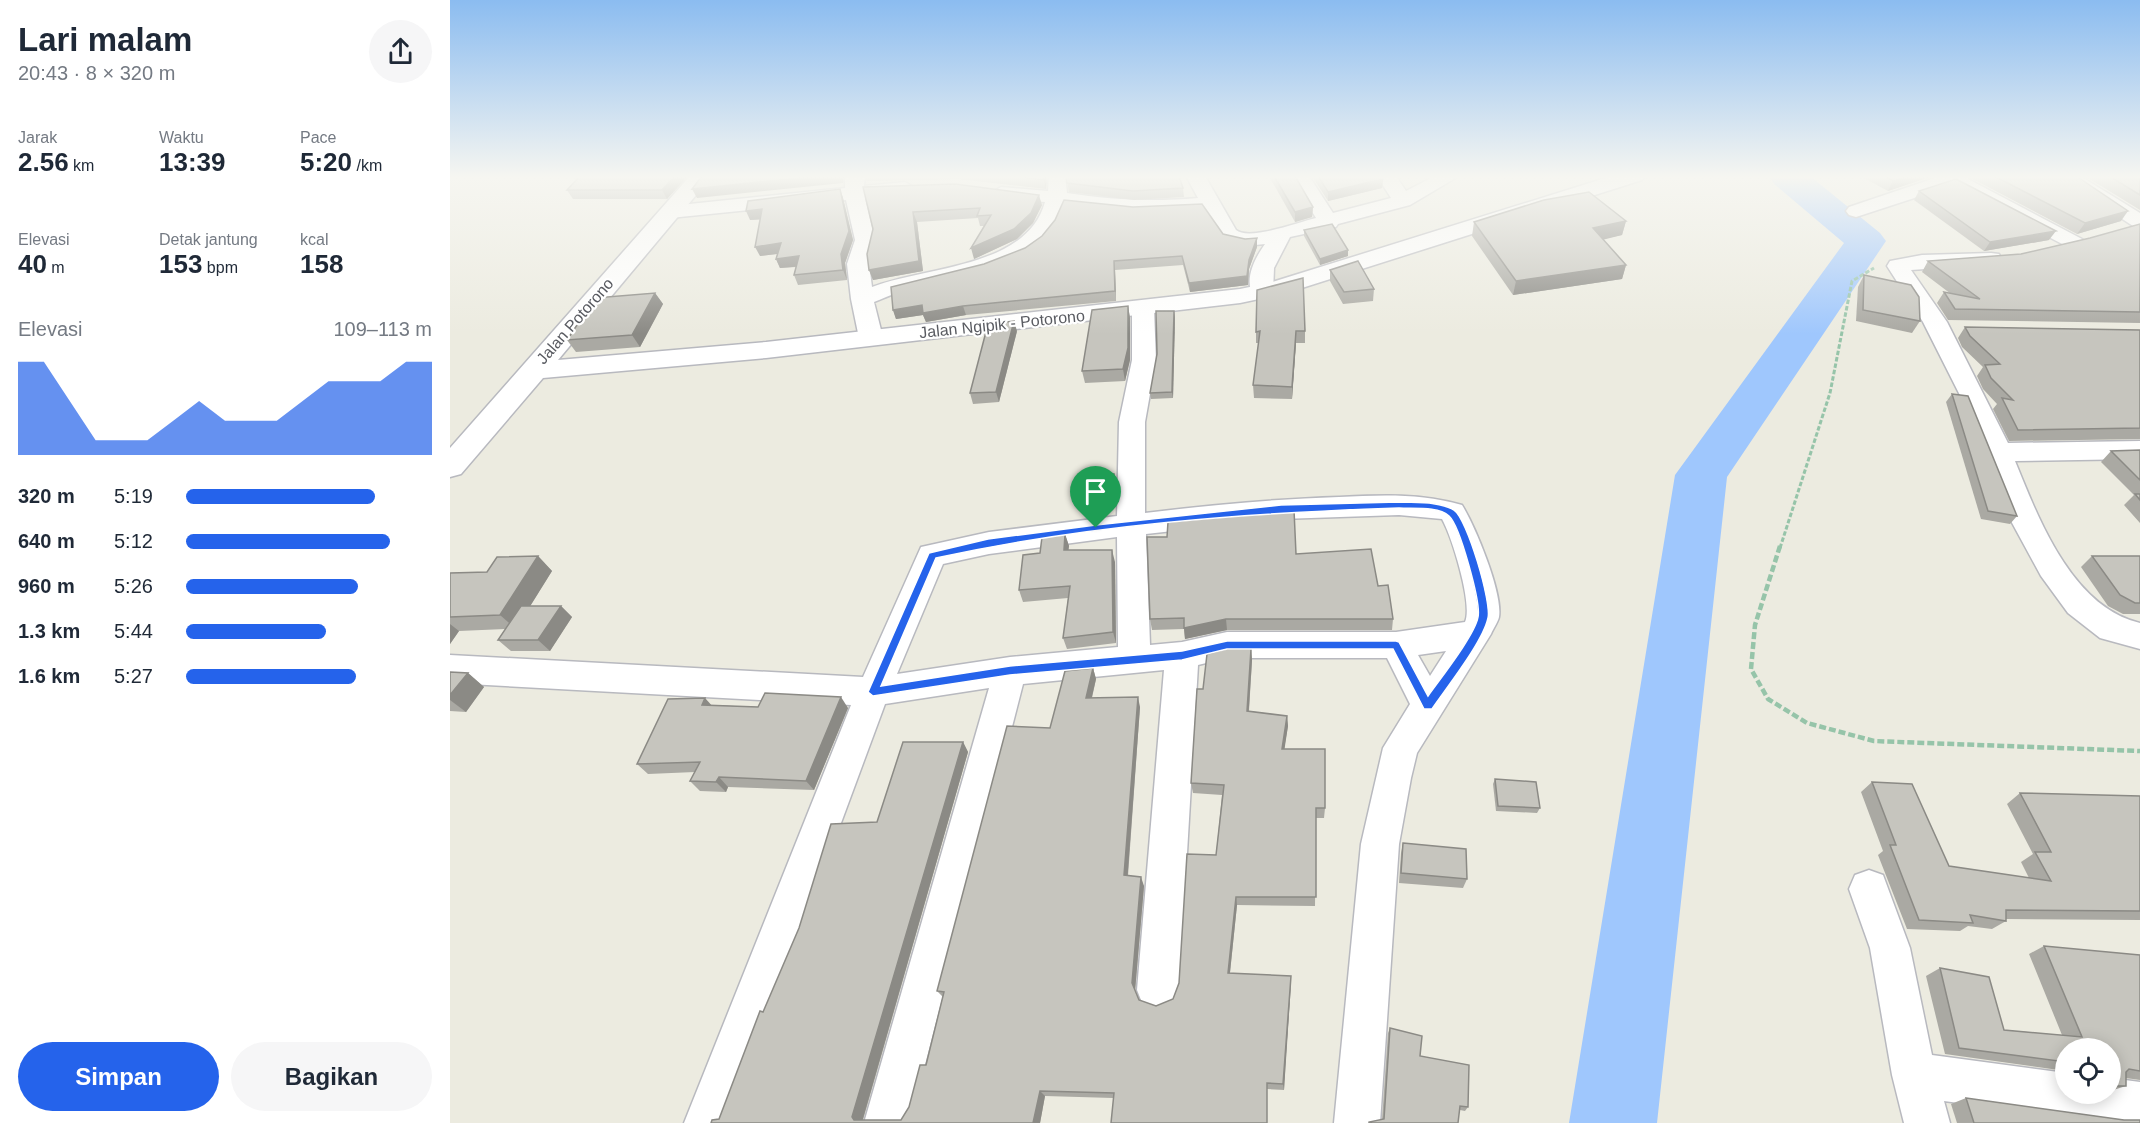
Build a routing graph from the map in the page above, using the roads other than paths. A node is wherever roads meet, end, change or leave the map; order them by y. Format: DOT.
graph roads {
  1 [pos="656,228"];
  2 [pos="863,228"];
  3 [pos="1046,228"];
  4 [pos="1225,228"];
  5 [pos="1306,228"];
  6 [pos="1466,228"];
  7 [pos="2050,228"];
  8 [pos="2125,228"];
  9 [pos="2118,231"];
  10 [pos="1282,234"];
  11 [pos="2097,237"];
  12 [pos="2076,243"];
  13 [pos="2048,250"];
  14 [pos="2016,256"];
  15 [pos="1262,292"];
  16 [pos="862,298"];
  17 [pos="1143,309"];
  18 [pos="871,339"];
  19 [pos="533,370"];
  20 [pos="2140,450"];
  21 [pos="1997,452"];
  22 [pos="450,467"];
  23 [pos="1131,525"];
  24 [pos="1475,634"];
  25 [pos="2140,636"];
  26 [pos="1396,645"];
  27 [pos="1182,655"];
  28 [pos="1134,659"];
  29 [pos="450,669"];
  30 [pos="1010,671"];
  31 [pos="873,692"];
  32 [pos="1428,705"];
  33 [pos="1869,889"];
  34 [pos="1158,990"];
  35 [pos="1914,1075"];
  36 [pos="2140,1105"];
  37 [pos="707,1123"];
  38 [pos="887,1123"];
  39 [pos="1357,1123"];
  40 [pos="1927,1123"];
  1 -- 19 [label="street, Jalan Potorono"];
  2 -- 16 [label="street"];
  3 -- 16 [label="street"];
  4 -- 10 [label="street"];
  5 -- 10 [label="street"];
  6 -- 15 [label="street, Jalan Ngipik - Potorono"];
  7 -- 12 [label="street"];
  8 -- 9 [label="street"];
  10 -- 15 [label="street"];
  11 -- 12 [label="street"];
  12 -- 13 [label="street"];
  14 -- 21 [label="street"];
  15 -- 17 [label="street, Jalan Ngipik - Potorono"];
  16 -- 18 [label="street"];
  17 -- 18 [label="street, Jalan Ngipik - Potorono"];
  17 -- 23 [label="street"];
  18 -- 19 [label="street, Jalan Ngipik - Potorono"];
  19 -- 22 [label="street, Jalan Potorono"];
  20 -- 21 [label="street"];
  21 -- 25 [label="street"];
  23 -- 24 [label="street"];
  23 -- 28 [label="street"];
  23 -- 31 [label="street"];
  24 -- 26 [label="street"];
  24 -- 32 [label="street"];
  26 -- 27 [label="street"];
  26 -- 32 [label="street"];
  27 -- 28 [label="street"];
  27 -- 34 [label="street"];
  28 -- 30 [label="street"];
  29 -- 31 [label="street"];
  30 -- 31 [label="street"];
  30 -- 38 [label="street"];
  31 -- 37 [label="street"];
  32 -- 39 [label="street"];
  33 -- 35 [label="street"];
  35 -- 36 [label="street"];
  35 -- 40 [label="street"];
}
